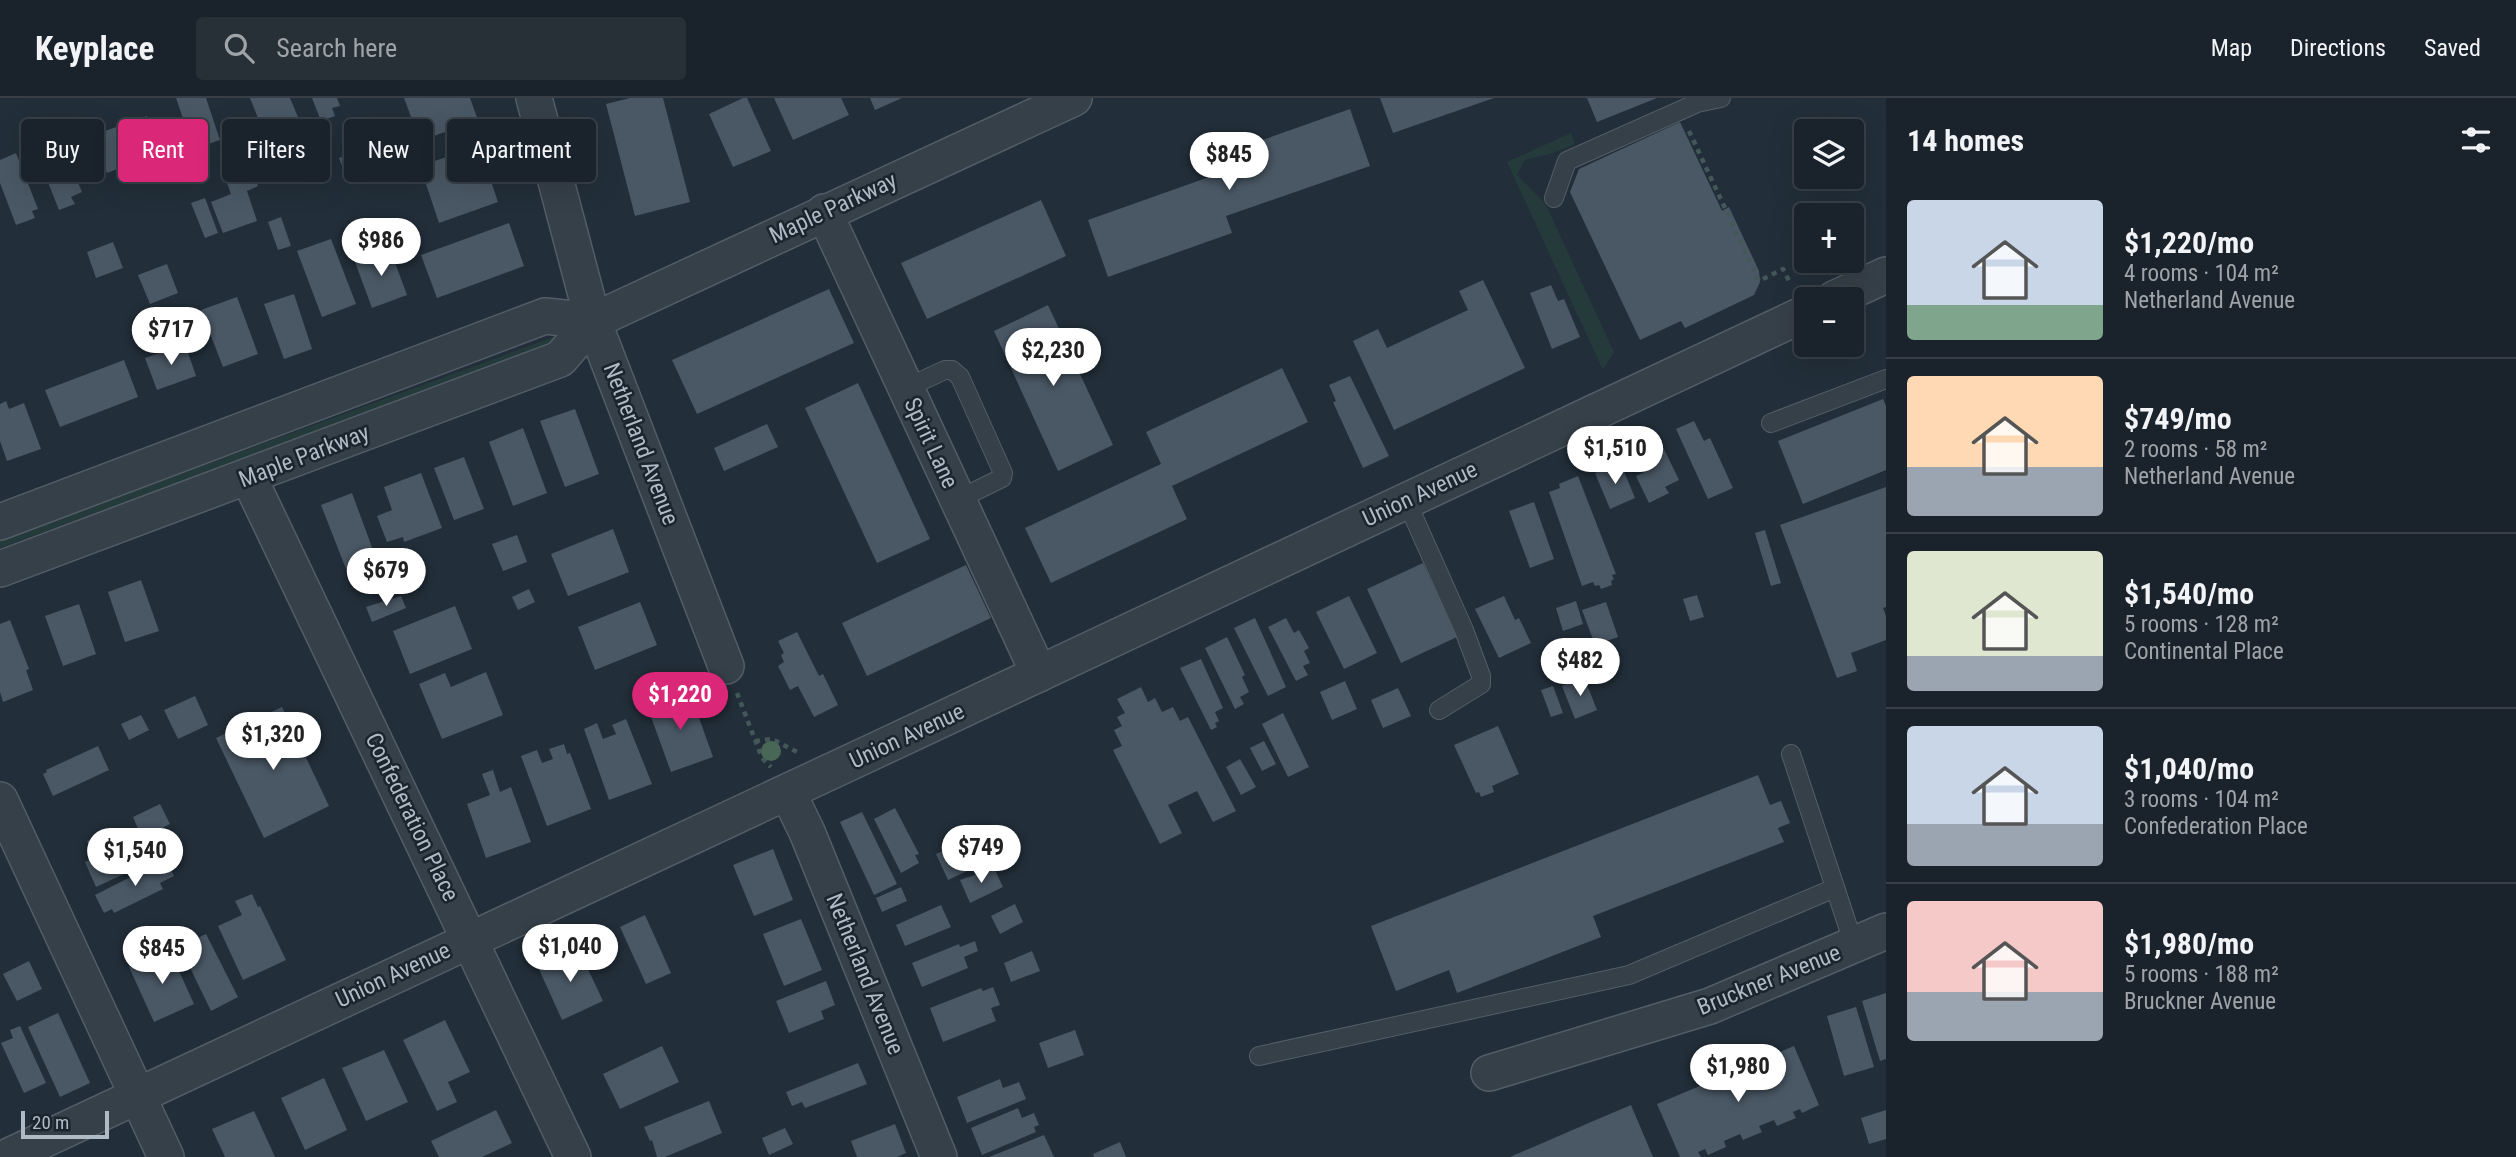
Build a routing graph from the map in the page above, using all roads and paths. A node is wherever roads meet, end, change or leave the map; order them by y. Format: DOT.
graph roads {
  1 [pos="534,98"];
  2 [pos="1074,98"];
  3 [pos="1721,98"];
  4 [pos="1684,121"];
  5 [pos="1554,198"];
  6 [pos="824,212"];
  7 [pos="1886,275"];
  8 [pos="1789,281"];
  9 [pos="1860,287"];
  10 [pos="1794,319"];
  11 [pos="593,321"];
  12 [pos="1886,379"];
  13 [pos="906,388"];
  14 [pos="1771,423"];
  15 [pos="249,478"];
  16 [pos="957,500"];
  17 [pos="1406,500"];
  18 [pos="0,522"];
  19 [pos="0,569"];
  20 [pos="726,666"];
  21 [pos="1039,674"];
  22 [pos="1439,710"];
  23 [pos="755,741"];
  24 [pos="801,753"];
  25 [pos="1791,754"];
  26 [pos="780,780"];
  27 [pos="0,800"];
  28 [pos="1835,888"];
  29 [pos="1886,931"];
  30 [pos="471,939"];
  31 [pos="1854,945"];
  32 [pos="1259,1056"];
  33 [pos="1489,1073"];
  34 [pos="137,1096"];
  35 [pos="7,1157"];
  36 [pos="166,1157"];
  37 [pos="573,1157"];
  38 [pos="939,1157"];
  1 -- 11 [label="street, Netherland Avenue"];
  2 -- 6 [label="street, Maple Parkway"];
  3 -- 5 [label="lane"];
  4 -- 8 [label="path"];
  6 -- 11 [label="street, Maple Parkway"];
  6 -- 13 [label="street, Spirit Lane"];
  7 -- 9 [label="street"];
  10 -- 17 [label="street, Union Avenue"];
  11 -- 15 [label="street, Maple Parkway"];
  11 -- 18 [label="street, Maple Parkway"];
  11 -- 20 [label="street, Netherland Avenue"];
  12 -- 14 [label="lane"];
  13 -- 16 [label="street, Spirit Lane"];
  13 -- 16 [label="lane"];
  15 -- 19 [label="street, Maple Parkway"];
  15 -- 30 [label="street, Confederation Place"];
  16 -- 21 [label="street, Spirit Lane"];
  17 -- 21 [label="street, Union Avenue"];
  17 -- 22 [label="lane"];
  20 -- 23 [label="path"];
  21 -- 26 [label="street, Union Avenue"];
  23 -- 24 [label="path"];
  23 -- 26 [label="path"];
  25 -- 28 [label="lane"];
  26 -- 30 [label="street, Union Avenue"];
  26 -- 38 [label="street, Netherland Avenue"];
  27 -- 34 [label="street"];
  28 -- 31 [label="lane"];
  28 -- 32 [label="lane"];
  29 -- 31 [label="street, Bruckner Avenue"];
  30 -- 34 [label="street, Union Avenue"];
  30 -- 37 [label="street, Confederation Place"];
  31 -- 33 [label="street, Bruckner Avenue"];
  34 -- 35 [label="street, Union Avenue"];
  34 -- 36 [label="street"];
}
